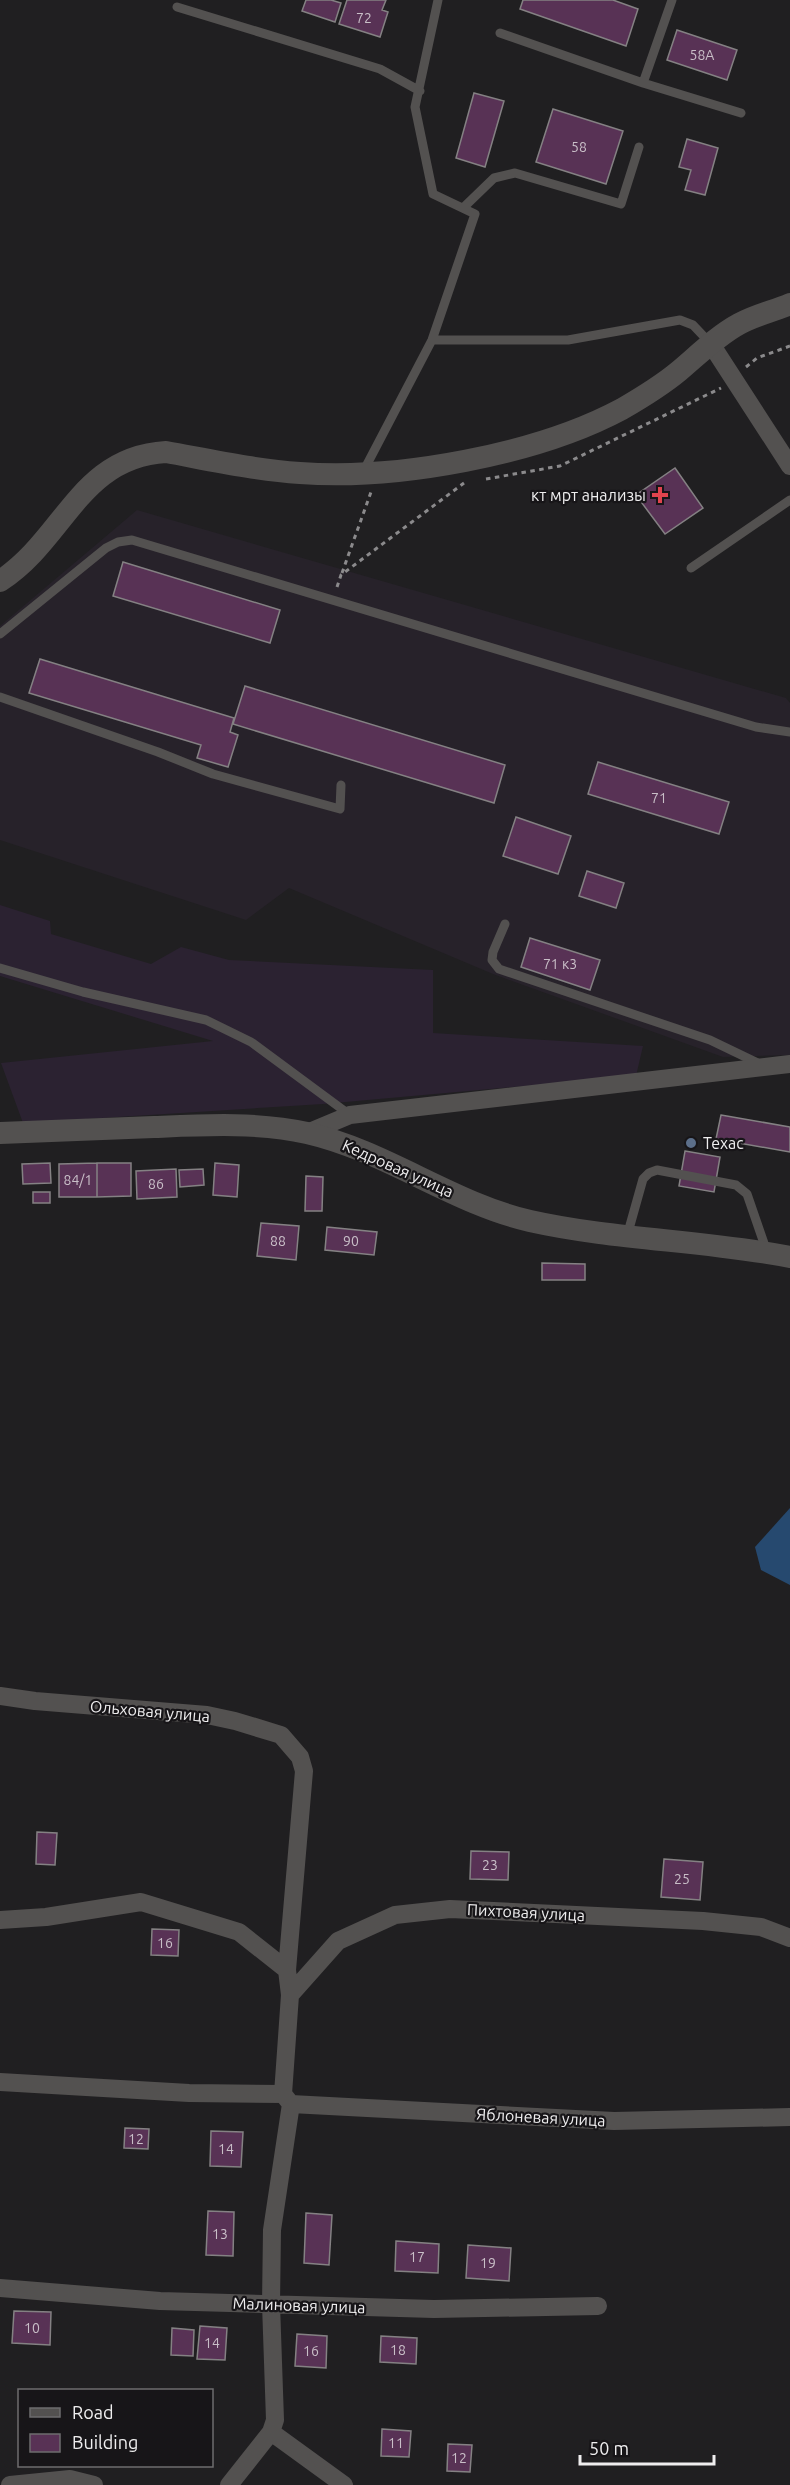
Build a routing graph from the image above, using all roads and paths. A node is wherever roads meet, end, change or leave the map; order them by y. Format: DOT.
graph roads {
  1 [pos="438,0"];
  2 [pos="672,0"];
  3 [pos="177,7"];
  4 [pos="500,33"];
  5 [pos="643,83"];
  6 [pos="420,91"];
  7 [pos="741,113"];
  8 [pos="639,147"];
  9 [pos="463,208"];
  10 [pos="790,304"];
  11 [pos="432,340"];
  12 [pos="711,344"];
  13 [pos="790,346"];
  14 [pos="733,378"];
  15 [pos="790,466"];
  16 [pos="484,479"];
  17 [pos="368,480"];
  18 [pos="473,481"];
  19 [pos="790,500"];
  20 [pos="691,568"];
  21 [pos="341,574"];
  22 [pos="0,581"];
  23 [pos="332,600"];
  24 [pos="0,634"];
  25 [pos="0,697"];
  26 [pos="790,732"];
  27 [pos="341,785"];
  28 [pos="504,924"];
  29 [pos="0,969"];
  30 [pos="790,1064"];
  31 [pos="767,1067"];
  32 [pos="350,1115"];
  33 [pos="0,1133"];
  34 [pos="307,1133"];
  35 [pos="627,1236"];
  36 [pos="767,1252"];
  37 [pos="790,1257"];
  38 [pos="0,1696"];
  39 [pos="0,1920"];
  40 [pos="790,1938"];
  41 [pos="287,1970"];
  42 [pos="290,1995"];
  43 [pos="0,2082"];
  44 [pos="287,2099"];
  45 [pos="790,2117"];
  46 [pos="0,2288"];
  47 [pos="271,2304"];
  48 [pos="598,2306"];
  49 [pos="271,2432"];
  50 [pos="10,2485"];
  51 [pos="94,2485"];
  52 [pos="229,2485"];
  53 [pos="344,2485"];
  1 -- 6 [label="lane"];
  2 -- 5 [label="lane"];
  3 -- 6 [label="lane"];
  4 -- 5 [label="lane"];
  5 -- 7 [label="lane"];
  6 -- 9 [label="lane"];
  8 -- 9 [label="lane"];
  9 -- 11 [label="lane"];
  10 -- 12 [label="street"];
  11 -- 12 [label="lane"];
  11 -- 17 [label="lane"];
  12 -- 14 [label="street"];
  12 -- 17 [label="street"];
  13 -- 14 [label="path"];
  14 -- 15 [label="street"];
  14 -- 16 [label="path"];
  17 -- 21 [label="path"];
  17 -- 22 [label="street"];
  18 -- 21 [label="path"];
  19 -- 20 [label="lane"];
  21 -- 23 [label="path"];
  23 -- 24 [label="lane"];
  23 -- 26 [label="lane"];
  25 -- 27 [label="lane"];
  28 -- 31 [label="lane"];
  29 -- 32 [label="lane"];
  30 -- 31 [label="street"];
  31 -- 32 [label="street"];
  32 -- 34 [label="street"];
  33 -- 34 [label="street, Кедровая улица"];
  34 -- 35 [label="street, Кедровая улица"];
  35 -- 36 [label="street, Кедровая улица"];
  35 -- 36 [label="lane"];
  36 -- 37 [label="street, Кедровая улица"];
  38 -- 41 [label="street, Ольховая улица"];
  39 -- 41 [label="street"];
  40 -- 42 [label="street, Пихтовая улица"];
  41 -- 42 [label="street"];
  42 -- 44 [label="street"];
  43 -- 44 [label="street, Яблоневая улица"];
  44 -- 45 [label="street, Яблоневая улица"];
  44 -- 47 [label="street"];
  46 -- 47 [label="street, Малиновая улица"];
  47 -- 48 [label="street, Малиновая улица"];
  47 -- 49 [label="street"];
  49 -- 52 [label="street"];
  49 -- 53 [label="street"];
  50 -- 51 [label="street"];
}
